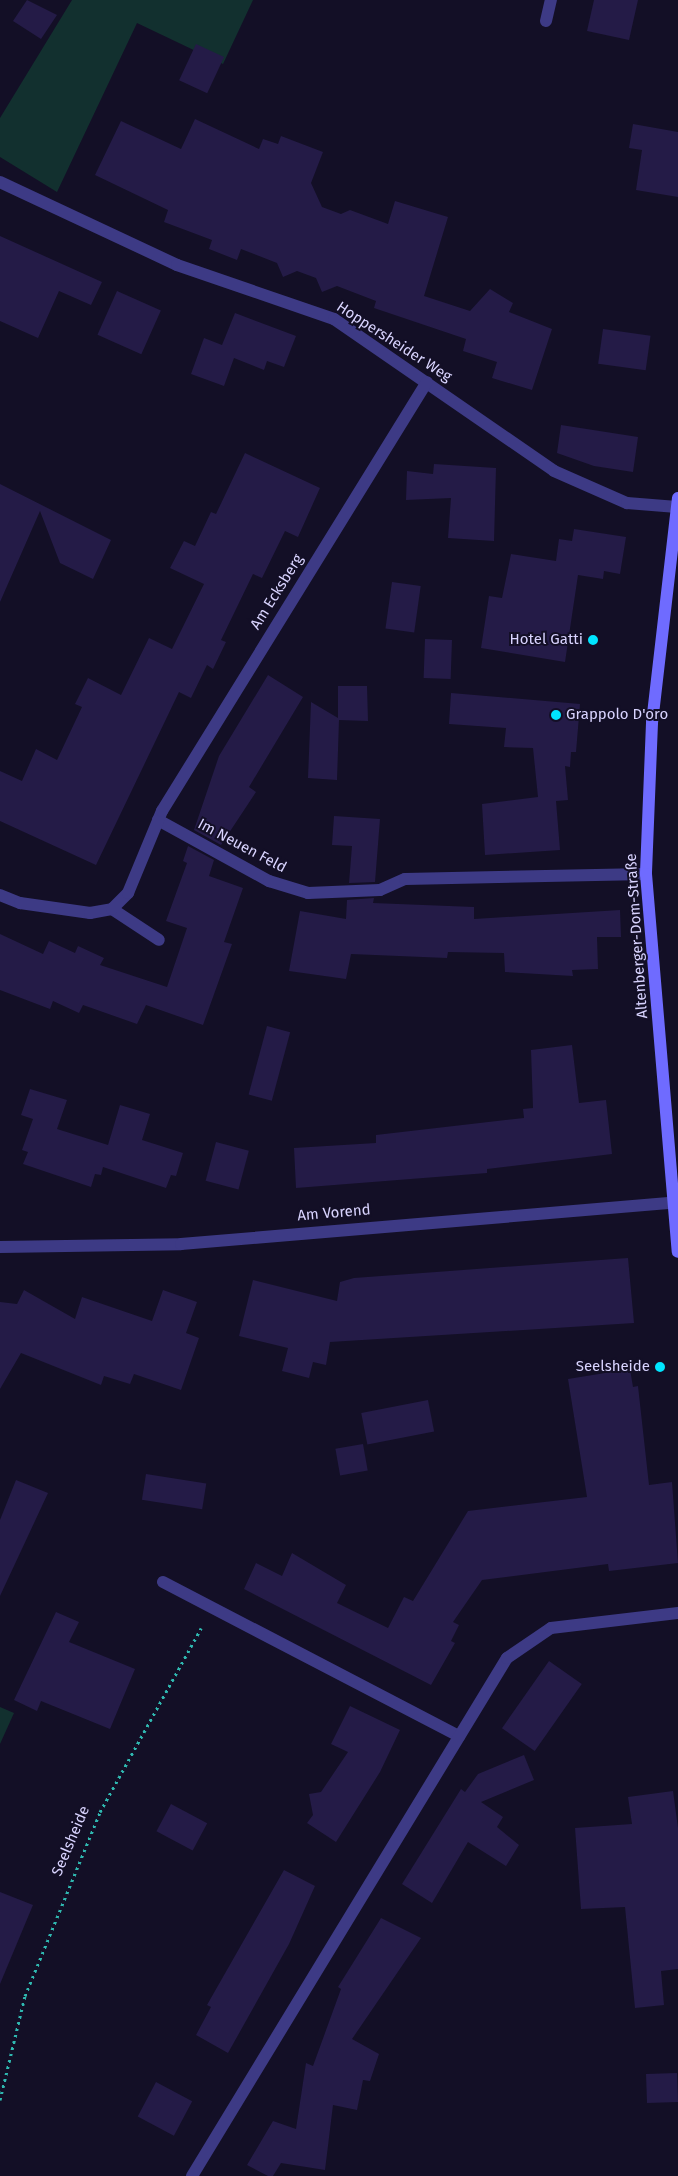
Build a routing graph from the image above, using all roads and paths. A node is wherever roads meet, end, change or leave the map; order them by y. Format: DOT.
graph roads {
  1 [pos="551,0"];
  2 [pos="546,21"];
  3 [pos="0,182"];
  4 [pos="426,382"];
  5 [pos="677,503"];
  6 [pos="676,537"];
  7 [pos="158,820"];
  8 [pos="646,874"];
  9 [pos="0,895"];
  10 [pos="112,909"];
  11 [pos="159,940"];
  12 [pos="671,1203"];
  13 [pos="0,1247"];
  14 [pos="678,1252"];
  15 [pos="163,1582"];
  16 [pos="211,1610"];
  17 [pos="678,1612"];
  18 [pos="458,1736"];
  19 [pos="0,2100"];
  20 [pos="192,2176"];
  1 -- 2 [label="street"];
  3 -- 4 [label="street, Hoppersheider Weg"];
  4 -- 5 [label="street, Hoppersheider Weg"];
  4 -- 7 [label="street, Am Ecksberg"];
  5 -- 6 [label="main road, Altenberger-Dom-Straße"];
  6 -- 8 [label="main road, Altenberger-Dom-Straße"];
  7 -- 8 [label="street, Im Neuen Feld"];
  7 -- 10 [label="street"];
  8 -- 12 [label="main road, Altenberger-Dom-Straße"];
  9 -- 10 [label="street"];
  10 -- 11 [label="street"];
  12 -- 13 [label="street, Am Vorend"];
  12 -- 14 [label="main road, Altenberger-Dom-Straße"];
  15 -- 16 [label="street"];
  16 -- 18 [label="street"];
  16 -- 19 [label="path, Seelsheide"];
  17 -- 18 [label="street"];
  18 -- 20 [label="street"];
}
